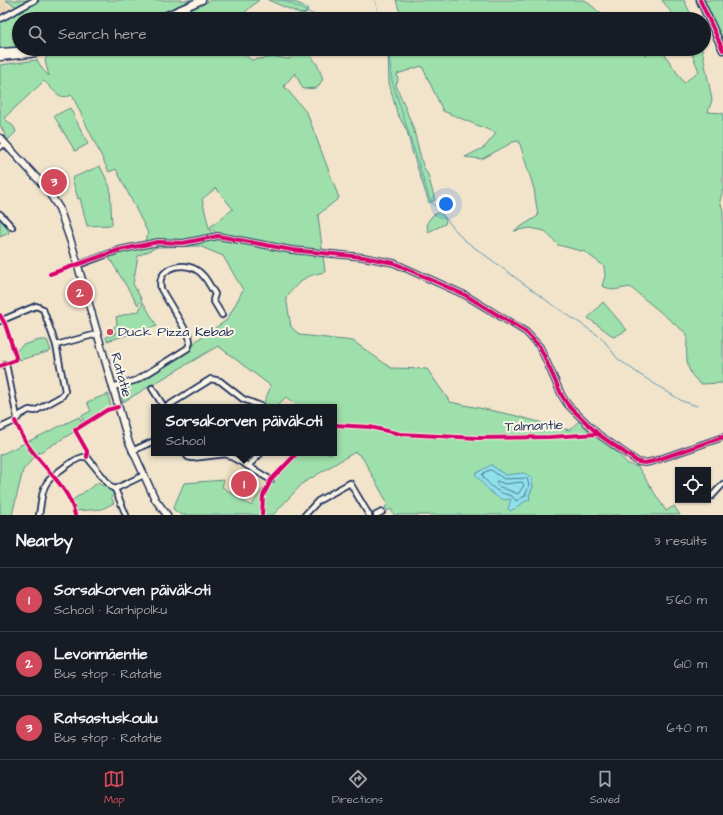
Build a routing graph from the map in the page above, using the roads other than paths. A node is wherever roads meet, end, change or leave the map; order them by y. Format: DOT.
graph roads {
  1 [pos="35,0"];
  2 [pos="202,0"];
  3 [pos="700,0"];
  4 [pos="12,12"];
  5 [pos="13,12"];
  6 [pos="174,12"];
  7 [pos="706,12"];
  8 [pos="0,19"];
  9 [pos="711,24"];
  10 [pos="723,50"];
  11 [pos="12,51"];
  12 [pos="0,52"];
  13 [pos="12,56"];
  14 [pos="0,57"];
  15 [pos="1,143"];
  16 [pos="0,214"];
  17 [pos="12,227"];
  18 [pos="78,266"];
  19 [pos="222,315"];
  20 [pos="0,321"];
  21 [pos="97,334"];
  22 [pos="56,345"];
  23 [pos="6,364"];
  24 [pos="112,387"];
  25 [pos="152,388"];
  26 [pos="163,404"];
  27 [pos="170,404"];
  28 [pos="255,404"];
  29 [pos="17,418"];
  30 [pos="0,428"];
  31 [pos="723,437"];
  32 [pos="151,442"];
  33 [pos="132,451"];
  34 [pos="187,456"];
  35 [pos="209,456"];
  36 [pos="230,456"];
  37 [pos="258,456"];
  38 [pos="248,466"];
  39 [pos="144,476"];
  40 [pos="271,480"];
  41 [pos="723,484"];
  42 [pos="115,489"];
  43 [pos="712,496"];
  44 [pos="382,512"];
  45 [pos="39,515"];
  46 [pos="126,515"];
  47 [pos="167,515"];
  48 [pos="305,515"];
  49 [pos="369,515"];
  50 [pos="376,515"];
  1 -- 5 [label="street"];
  2 -- 6 [label="street"];
  3 -- 7 [label="street"];
  4 -- 8 [label="street"];
  9 -- 10 [label="street"];
  11 -- 12 [label="street"];
  13 -- 14 [label="street"];
  15 -- 18 [label="street, Ratatie"];
  16 -- 17 [label="street"];
  18 -- 21 [label="street, Ratatie"];
  18 -- 31 [label="street"];
  19 -- 24 [label="street"];
  20 -- 22 [label="street"];
  21 -- 22 [label="street"];
  21 -- 24 [label="street, Ratatie"];
  22 -- 29 [label="street"];
  23 -- 29 [label="street"];
  24 -- 33 [label="street, Ratatie"];
  25 -- 26 [label="street"];
  27 -- 28 [label="street"];
  29 -- 30 [label="street"];
  32 -- 33 [label="street"];
  33 -- 39 [label="street, Ratatie"];
  34 -- 35 [label="street"];
  36 -- 38 [label="street"];
  37 -- 38 [label="street"];
  38 -- 40 [label="street"];
  39 -- 42 [label="street"];
  39 -- 47 [label="street, Ratatie"];
  41 -- 43 [label="street"];
  42 -- 45 [label="street"];
  42 -- 46 [label="street"];
  44 -- 50 [label="street"];
  48 -- 49 [label="street"];
}
